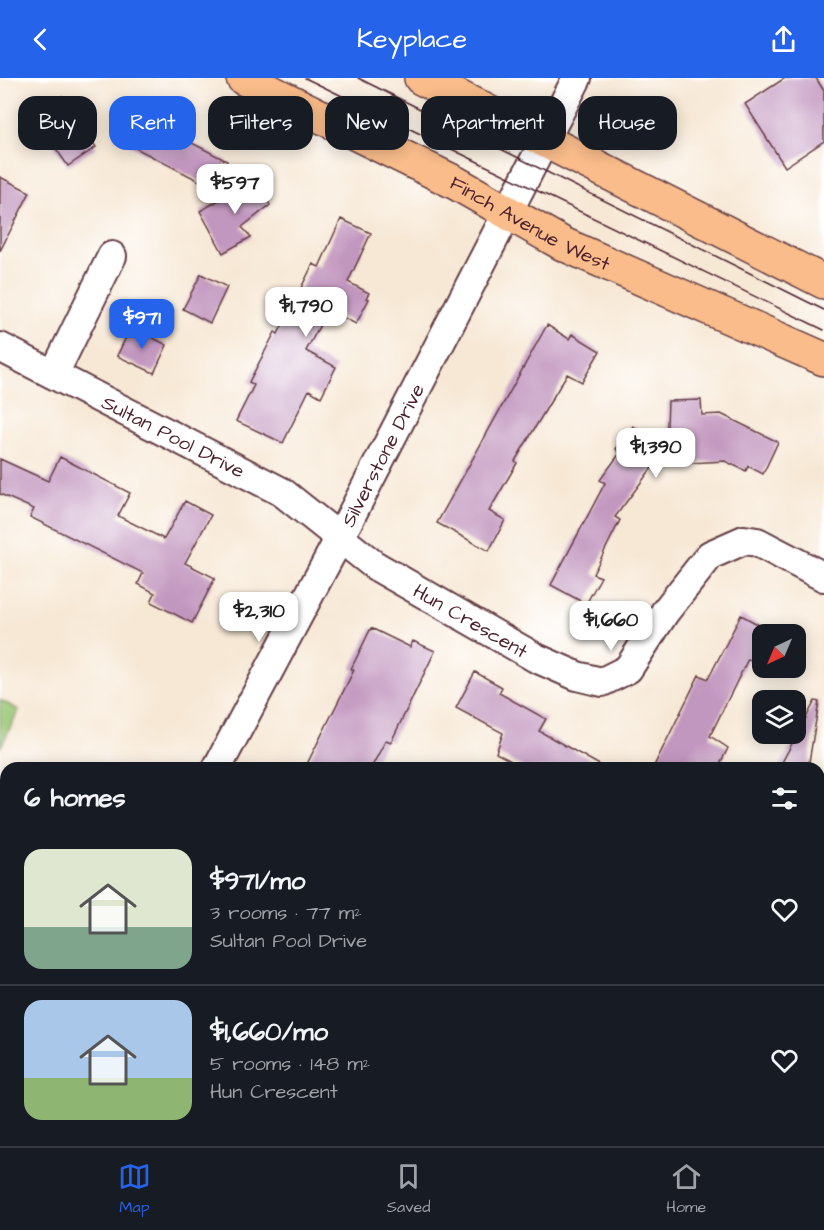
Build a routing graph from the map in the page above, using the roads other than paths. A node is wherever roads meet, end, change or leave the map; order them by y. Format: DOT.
graph roads {
  1 [pos="243,78"];
  2 [pos="421,78"];
  3 [pos="577,78"];
  4 [pos="457,96"];
  5 [pos="566,100"];
  6 [pos="541,150"];
  7 [pos="566,150"];
  8 [pos="508,212"];
  9 [pos="112,256"];
  10 [pos="824,282"];
  11 [pos="0,347"];
  12 [pos="824,359"];
  13 [pos="54,374"];
  14 [pos="339,539"];
  15 [pos="824,577"];
  16 [pos="220,762"];
  1 -- 8 [label="main road, Finch Avenue West"];
  2 -- 4 [label="main road"];
  3 -- 5 [label="street, Silverstone Drive"];
  6 -- 8 [label="street, Silverstone Drive"];
  7 -- 10 [label="main road"];
  8 -- 12 [label="main road, Finch Avenue West"];
  8 -- 14 [label="street, Silverstone Drive"];
  9 -- 13 [label="street"];
  11 -- 13 [label="street, Sultan Pool Drive"];
  13 -- 14 [label="street, Sultan Pool Drive"];
  14 -- 15 [label="street, Hun Crescent"];
  14 -- 16 [label="street, Silverstone Drive"];
}
